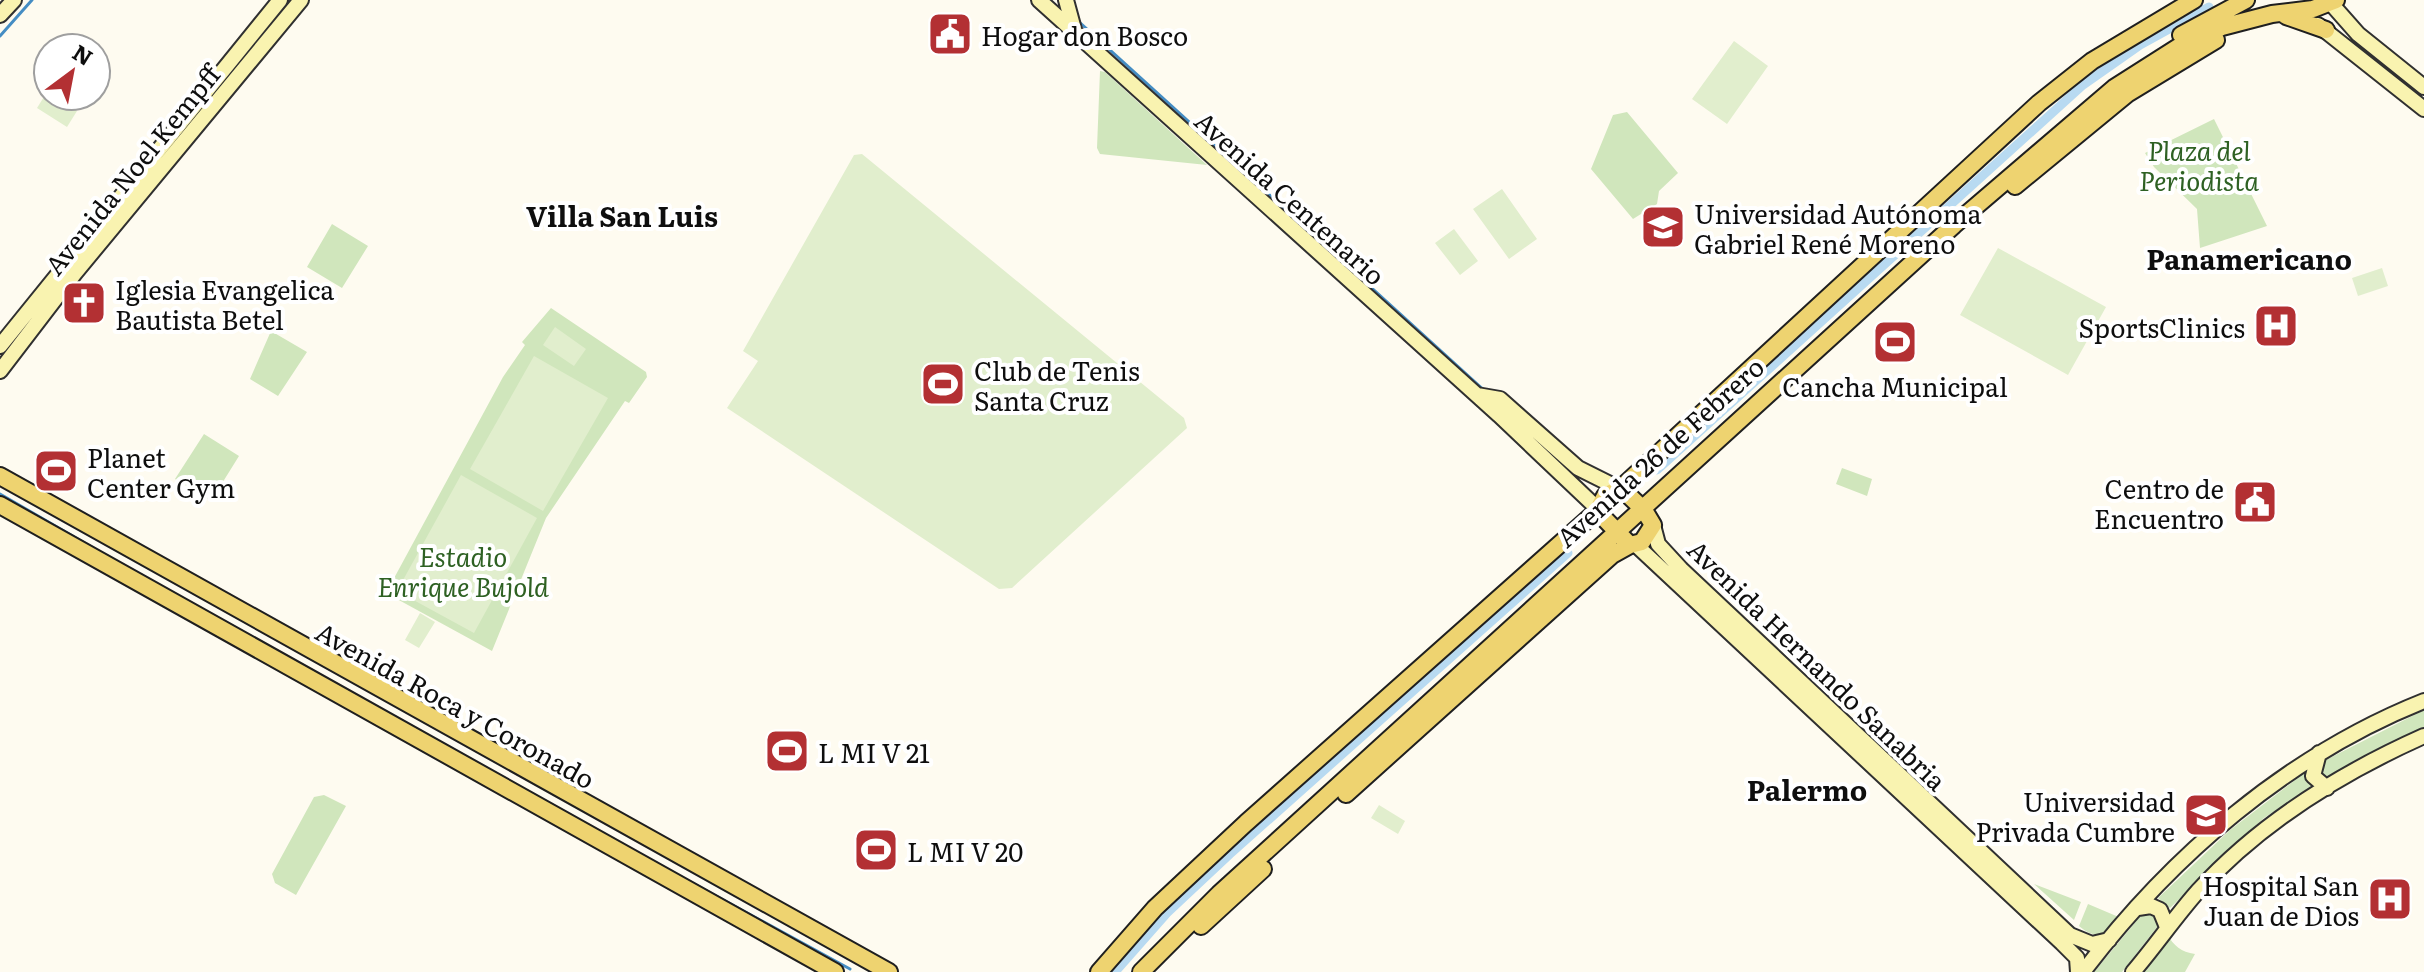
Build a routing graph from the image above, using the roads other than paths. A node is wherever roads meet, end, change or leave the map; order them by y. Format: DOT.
graph roads {
  1 [pos="14,0"];
  2 [pos="280,0"];
  3 [pos="287,0"];
  4 [pos="301,0"];
  5 [pos="1039,0"];
  6 [pos="1066,0"];
  7 [pos="2194,0"];
  8 [pos="2246,0"];
  9 [pos="2282,0"];
  10 [pos="2331,1"];
  11 [pos="2296,10"];
  12 [pos="0,15"];
  13 [pos="2268,15"];
  14 [pos="267,16"];
  15 [pos="2243,23"];
  16 [pos="2326,30"];
  17 [pos="1075,33"];
  18 [pos="2381,53"];
  19 [pos="2372,66"];
  20 [pos="2424,87"];
  21 [pos="218,100"];
  22 [pos="2424,109"];
  23 [pos="179,125"];
  24 [pos="159,172"];
  25 [pos="1996,201"];
  26 [pos="1954,225"];
  27 [pos="84,240"];
  28 [pos="75,273"];
  29 [pos="53,279"];
  30 [pos="40,318"];
  31 [pos="16,325"];
  32 [pos="0,346"];
  33 [pos="0,358"];
  34 [pos="0,371"];
  35 [pos="1485,395"];
  36 [pos="0,476"];
  37 [pos="1619,488"];
  38 [pos="0,505"];
  39 [pos="1597,510"];
  40 [pos="1646,514"];
  41 [pos="1623,537"];
  42 [pos="1676,573"];
  43 [pos="2424,701"];
  44 [pos="2424,736"];
  45 [pos="2319,753"];
  46 [pos="2327,788"];
  47 [pos="1967,846"];
  48 [pos="686,875"];
  49 [pos="2138,908"];
  50 [pos="2167,927"];
  51 [pos="2109,940"];
  52 [pos="835,972"];
  53 [pos="889,972"];
  54 [pos="1099,972"];
  55 [pos="1131,972"];
  56 [pos="1141,972"];
  57 [pos="1154,972"];
  58 [pos="2081,972"];
  59 [pos="2133,972"];
  1 -- 12 [label="main road"];
  2 -- 14 [label="main road, Avenida Noel Kempff"];
  3 -- 14 [label="main road"];
  4 -- 21 [label="main road, Avenida Noel Kempff"];
  5 -- 17 [label="main road, Avenida Centenario"];
  6 -- 17 [label="main road"];
  7 -- 37 [label="main road, Avenida 26 de Febrero"];
  8 -- 40 [label="main road, Avenida 26 de Febrero"];
  9 -- 11 [label="main road"];
  10 -- 11 [label="main road, Avenida 26 de Febrero"];
  10 -- 18 [label="main road"];
  11 -- 13 [label="main road, Avenida 26 de Febrero"];
  11 -- 16 [label="main road"];
  13 -- 15 [label="main road, Avenida 26 de Febrero"];
  13 -- 16 [label="main road"];
  14 -- 23 [label="main road, Avenida Noel Kempff"];
  15 -- 25 [label="main road, Avenida 26 de Febrero"];
  15 -- 26 [label="main road, Avenida 26 de Febrero"];
  16 -- 19 [label="main road"];
  17 -- 35 [label="main road, Avenida Centenario"];
  18 -- 19 [label="main road"];
  18 -- 20 [label="main road"];
  19 -- 22 [label="main road"];
  21 -- 23 [label="main road"];
  21 -- 24 [label="main road, Avenida Noel Kempff"];
  23 -- 24 [label="main road"];
  23 -- 27 [label="main road, Avenida Noel Kempff"];
  24 -- 28 [label="main road, Avenida Noel Kempff"];
  25 -- 26 [label="main road"];
  25 -- 40 [label="main road, Avenida 26 de Febrero"];
  26 -- 40 [label="main road, Avenida 26 de Febrero"];
  27 -- 28 [label="main road"];
  27 -- 29 [label="main road, Avenida Noel Kempff"];
  28 -- 30 [label="main road, Avenida Noel Kempff"];
  29 -- 30 [label="main road"];
  29 -- 31 [label="main road, Avenida Noel Kempff"];
  30 -- 34 [label="main road, Avenida Noel Kempff"];
  31 -- 32 [label="main road, Avenida Noel Kempff"];
  31 -- 33 [label="main road"];
  35 -- 37 [label="main road, Avenida Centenario"];
  35 -- 39 [label="main road, Avenida Centenario"];
  36 -- 48 [label="main road, Avenida Roca y Coronado"];
  37 -- 39 [label="main road, Avenida 26 de Febrero"];
  37 -- 40 [label="main road"];
  38 -- 48 [label="main road, Avenida Roca y Coronado"];
  39 -- 41 [label="main road"];
  39 -- 54 [label="main road, Avenida 26 de Febrero"];
  40 -- 41 [label="main road, Avenida 26 de Febrero"];
  40 -- 41 [label="main road"];
  40 -- 42 [label="main road, Avenida Hernando Sanabria"];
  41 -- 42 [label="main road, Avenida Hernando Sanabria"];
  41 -- 55 [label="main road, Avenida 26 de Febrero"];
  41 -- 56 [label="main road, Avenida 26 de Febrero"];
  41 -- 57 [label="main road, Avenida 26 de Febrero"];
  42 -- 47 [label="main road, Avenida Hernando Sanabria"];
  43 -- 45 [label="main road"];
  44 -- 46 [label="main road"];
  45 -- 46 [label="main road"];
  45 -- 49 [label="main road"];
  46 -- 50 [label="main road"];
  47 -- 51 [label="main road, Avenida Hernando Sanabria"];
  47 -- 58 [label="main road, Avenida Hernando Sanabria"];
  48 -- 52 [label="main road, Avenida Roca y Coronado"];
  48 -- 53 [label="main road, Avenida Roca y Coronado"];
  49 -- 50 [label="main road"];
  49 -- 51 [label="main road"];
  50 -- 59 [label="main road"];
  51 -- 58 [label="main road"];
}
